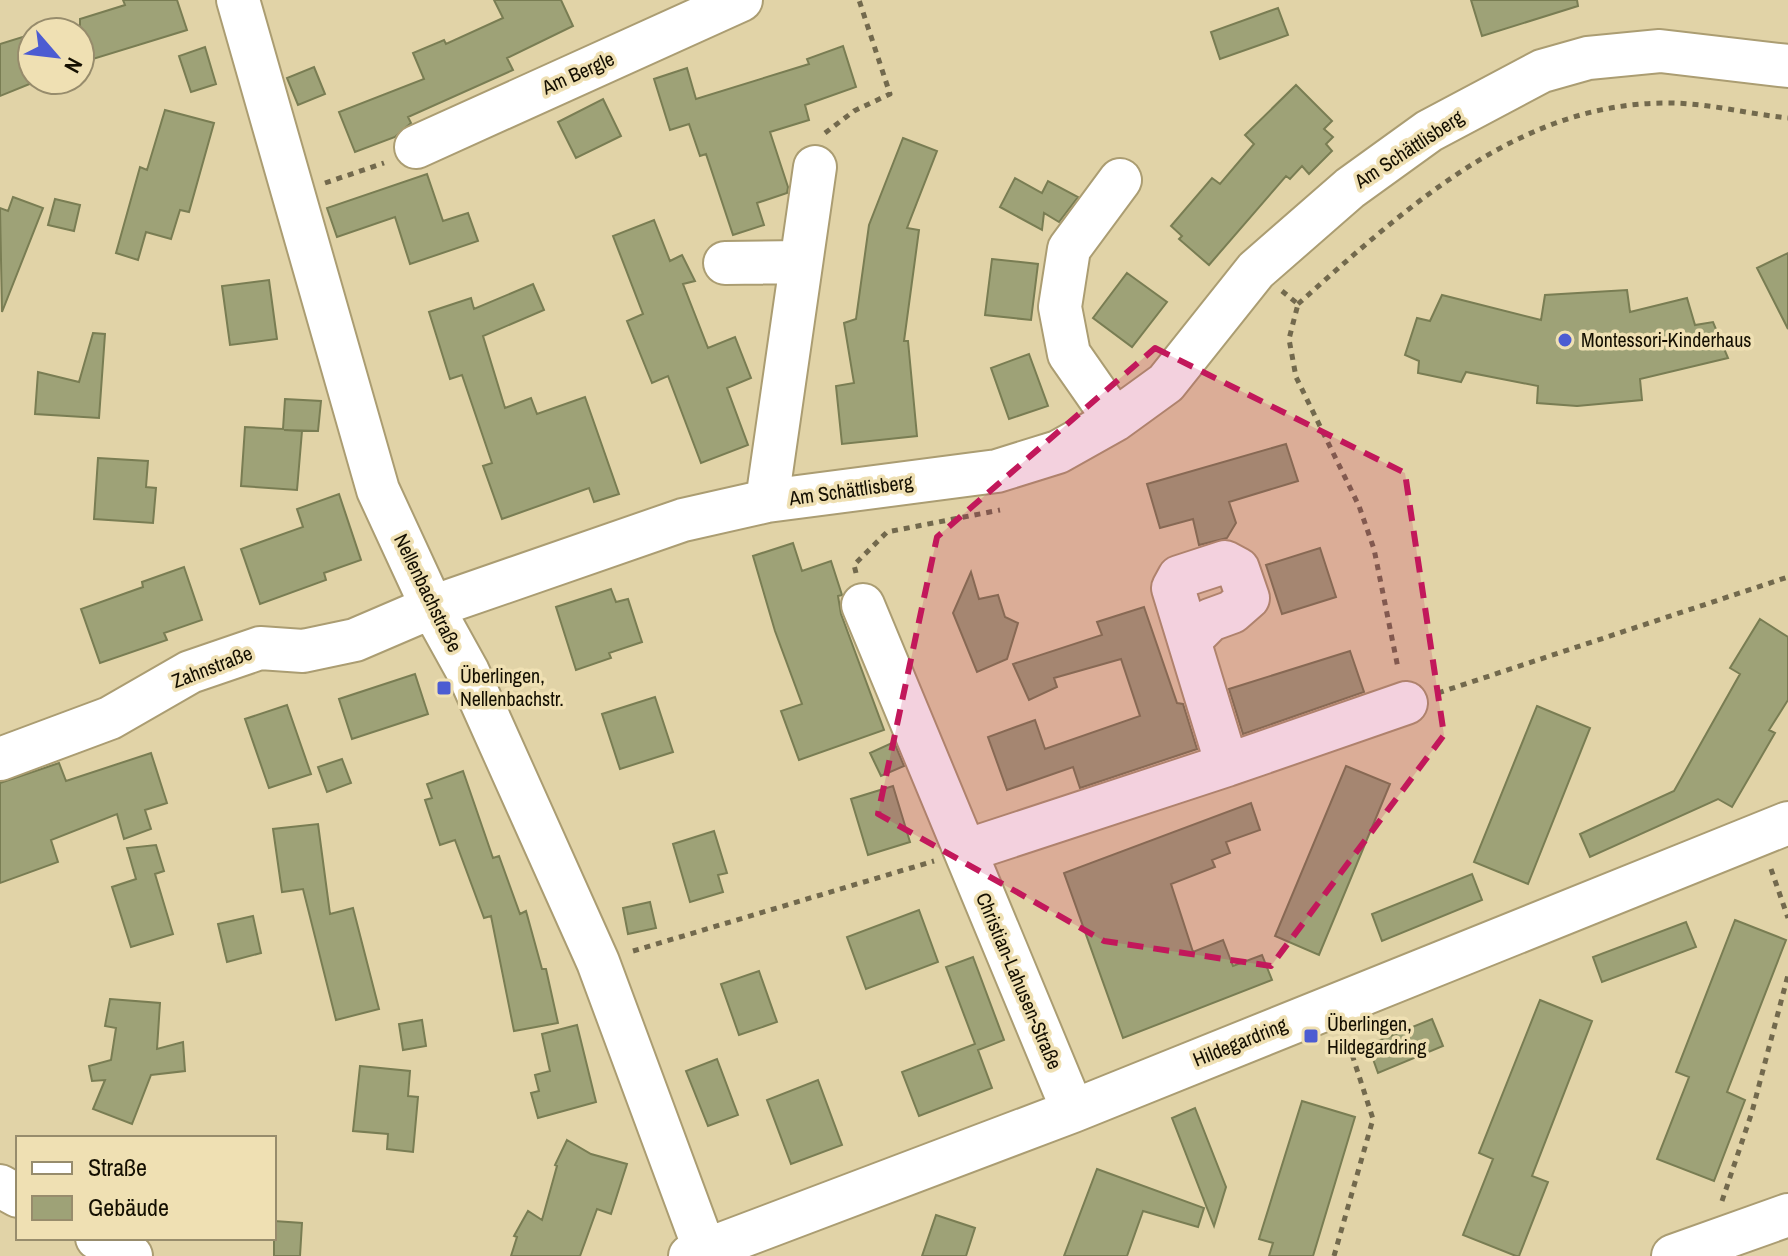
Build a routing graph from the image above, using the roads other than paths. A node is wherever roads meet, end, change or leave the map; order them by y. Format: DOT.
graph roads {
  1 [pos="238,0"];
  2 [pos="741,0"];
  3 [pos="1788,66"];
  4 [pos="416,147"];
  5 [pos="815,167"];
  6 [pos="1120,180"];
  7 [pos="801,262"];
  8 [pos="725,263"];
  9 [pos="1115,420"];
  10 [pos="767,501"];
  11 [pos="863,605"];
  12 [pos="432,607"];
  13 [pos="1190,640"];
  14 [pos="1406,703"];
  15 [pos="0,759"];
  16 [pos="1227,765"];
  17 [pos="1773,829"];
  18 [pos="965,851"];
  19 [pos="1073,1111"];
  20 [pos="1788,1215"];
  21 [pos="101,1240"];
  22 [pos="1690,1250"];
  23 [pos="700,1254"];
  24 [pos="131,1256"];
  1 -- 12 [label="street, Nellenbachstraße"];
  2 -- 4 [label="street, Am Bergle"];
  3 -- 9 [label="street, Am Schättlisberg"];
  5 -- 7 [label="street, Am Schättlisberg"];
  6 -- 9 [label="street"];
  7 -- 8 [label="street"];
  7 -- 10 [label="street, Am Schättlisberg"];
  9 -- 10 [label="street, Am Schättlisberg"];
  10 -- 12 [label="street, Am Schättlisberg"];
  11 -- 18 [label="street, Christian-Lahusen-Straße"];
  12 -- 15 [label="street, Zahnstraße"];
  12 -- 23 [label="street, Nellenbachstraße"];
  13 -- 16 [label="street"];
  14 -- 16 [label="street"];
  16 -- 18 [label="street"];
  17 -- 19 [label="street, Hildegardring"];
  18 -- 19 [label="street, Christian-Lahusen-Straße"];
  19 -- 23 [label="street, Hildegardring"];
  20 -- 22 [label="street"];
  21 -- 24 [label="street"];
}
